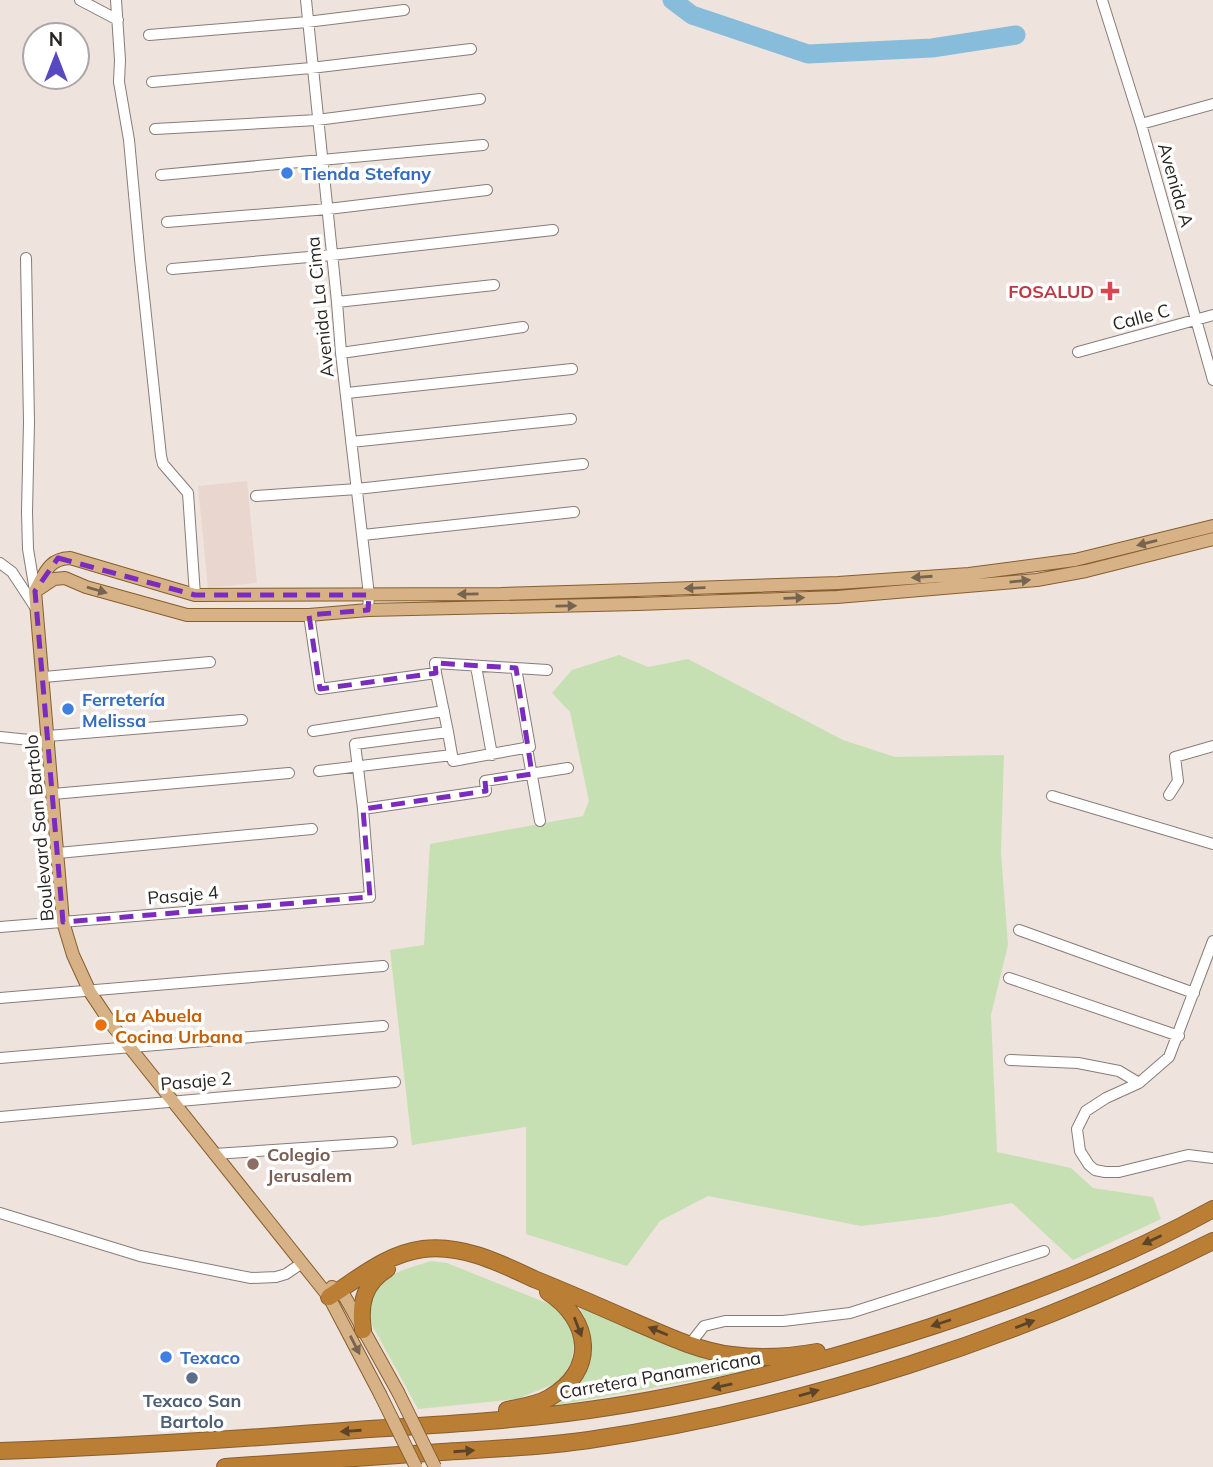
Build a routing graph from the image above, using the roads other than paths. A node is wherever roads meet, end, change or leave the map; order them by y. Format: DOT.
graph roads {
  1 [pos="80,0"];
  2 [pos="116,0"];
  3 [pos="306,0"];
  4 [pos="1102,0"];
  5 [pos="404,10"];
  6 [pos="118,20"];
  7 [pos="307,22"];
  8 [pos="149,35"];
  9 [pos="471,49"];
  10 [pos="312,68"];
  11 [pos="152,82"];
  12 [pos="480,100"];
  13 [pos="1213,104"];
  14 [pos="317,120"];
  15 [pos="1141,124"];
  16 [pos="155,129"];
  17 [pos="483,145"];
  18 [pos="322,160"];
  19 [pos="161,175"];
  20 [pos="487,190"];
  21 [pos="328,209"];
  22 [pos="167,222"];
  23 [pos="553,230"];
  24 [pos="332,255"];
  25 [pos="26,258"];
  26 [pos="172,269"];
  27 [pos="494,285"];
  28 [pos="337,302"];
  29 [pos="1213,316"];
  30 [pos="1196,320"];
  31 [pos="523,327"];
  32 [pos="1078,352"];
  33 [pos="341,353"];
  34 [pos="572,369"];
  35 [pos="1213,380"];
  36 [pos="347,393"];
  37 [pos="571,419"];
  38 [pos="351,442"];
  39 [pos="583,464"];
  40 [pos="357,489"];
  41 [pos="256,496"];
  42 [pos="574,512"];
  43 [pos="1213,526"];
  44 [pos="363,535"];
  45 [pos="1213,539"];
  46 [pos="0,563"];
  47 [pos="35,591"];
  48 [pos="195,595"];
  49 [pos="369,595"];
  50 [pos="37,610"];
  51 [pos="368,610"];
  52 [pos="309,615"];
  53 [pos="210,662"];
  54 [pos="476,666"];
  55 [pos="516,668"];
  56 [pos="547,670"];
  57 [pos="436,673"];
  58 [pos="44,677"];
  59 [pos="444,711"];
  60 [pos="242,720"];
  61 [pos="313,731"];
  62 [pos="448,732"];
  63 [pos="0,737"];
  64 [pos="49,739"];
  65 [pos="1213,746"];
  66 [pos="527,748"];
  67 [pos="452,755"];
  68 [pos="492,755"];
  69 [pos="358,766"];
  70 [pos="568,768"];
  71 [pos="319,771"];
  72 [pos="289,773"];
  73 [pos="532,774"];
  74 [pos="53,794"];
  75 [pos="1169,795"];
  76 [pos="1052,796"];
  77 [pos="363,809"];
  78 [pos="540,821"];
  79 [pos="312,829"];
  80 [pos="1213,844"];
  81 [pos="58,853"];
  82 [pos="63,922"];
  83 [pos="0,928"];
  84 [pos="1019,930"];
  85 [pos="1213,941"];
  86 [pos="383,966"];
  87 [pos="1009,978"];
  88 [pos="90,992"];
  89 [pos="1194,993"];
  90 [pos="0,998"];
  91 [pos="383,1026"];
  92 [pos="1179,1036"];
  93 [pos="128,1047"];
  94 [pos="0,1058"];
  95 [pos="1010,1060"];
  96 [pos="395,1082"];
  97 [pos="1139,1083"];
  98 [pos="171,1100"];
  99 [pos="0,1117"];
  100 [pos="392,1142"];
  101 [pos="214,1154"];
  102 [pos="1213,1158"];
  103 [pos="1213,1209"];
  104 [pos="0,1213"];
  105 [pos="1213,1241"];
  106 [pos="1044,1251"];
  107 [pos="302,1262"];
  108 [pos="377,1276"];
  109 [pos="336,1297"];
  110 [pos="363,1330"];
  111 [pos="900,1337"];
  112 [pos="690,1344"];
  113 [pos="919,1360"];
  114 [pos="453,1423"];
  115 [pos="284,1436"];
  116 [pos="0,1451"];
  117 [pos="285,1465"];
  118 [pos="225,1467"];
  119 [pos="416,1467"];
  120 [pos="435,1467"];
  1 -- 6 [label="street"];
  2 -- 6 [label="street"];
  3 -- 7 [label="street, Avenida La Cima"];
  4 -- 15 [label="street, Avenida A"];
  5 -- 7 [label="street"];
  6 -- 48 [label="street"];
  7 -- 8 [label="street"];
  7 -- 10 [label="street, Avenida La Cima"];
  9 -- 10 [label="street"];
  10 -- 11 [label="street"];
  10 -- 14 [label="street, Avenida La Cima"];
  12 -- 14 [label="street"];
  13 -- 15 [label="street"];
  14 -- 16 [label="street"];
  14 -- 18 [label="street, Avenida La Cima"];
  15 -- 30 [label="street, Avenida A"];
  17 -- 18 [label="street"];
  18 -- 19 [label="street"];
  18 -- 21 [label="street, Avenida La Cima"];
  20 -- 21 [label="street"];
  21 -- 22 [label="street"];
  21 -- 24 [label="street, Avenida La Cima"];
  23 -- 24 [label="street"];
  24 -- 26 [label="street"];
  24 -- 28 [label="street, Avenida La Cima"];
  25 -- 47 [label="street"];
  27 -- 28 [label="street"];
  28 -- 33 [label="street, Avenida La Cima"];
  29 -- 30 [label="street, Calle C"];
  30 -- 32 [label="street, Calle C"];
  30 -- 35 [label="street, Avenida A"];
  31 -- 33 [label="street"];
  33 -- 36 [label="street, Avenida La Cima"];
  34 -- 36 [label="street"];
  36 -- 38 [label="street, Avenida La Cima"];
  37 -- 38 [label="street"];
  38 -- 40 [label="street, Avenida La Cima"];
  39 -- 40 [label="street"];
  40 -- 41 [label="street"];
  40 -- 44 [label="street, Avenida La Cima"];
  42 -- 44 [label="street"];
  43 -- 49 [label="main road, one-way"];
  44 -- 49 [label="street, Avenida La Cima"];
  51 -- 45 [label="main road, one-way"];
  46 -- 50 [label="street"];
  47 -- 48 [label="main road"];
  47 -- 50 [label="main road, Boulevard San Bartolo"];
  47 -- 52 [label="main road, one-way"];
  48 -- 49 [label="main road"];
  49 -- 51 [label="street, Avenida La Cima"];
  50 -- 58 [label="main road, Boulevard San Bartolo"];
  51 -- 52 [label="main road"];
  52 -- 57 [label="street"];
  53 -- 58 [label="street"];
  54 -- 55 [label="street"];
  54 -- 57 [label="street"];
  54 -- 68 [label="street"];
  55 -- 56 [label="street"];
  55 -- 66 [label="street"];
  57 -- 59 [label="street"];
  58 -- 64 [label="main road, Boulevard San Bartolo"];
  59 -- 61 [label="street"];
  59 -- 62 [label="street"];
  60 -- 64 [label="street"];
  62 -- 67 [label="street"];
  62 -- 69 [label="street"];
  63 -- 64 [label="street"];
  64 -- 74 [label="main road, Boulevard San Bartolo"];
  65 -- 75 [label="street"];
  66 -- 68 [label="street"];
  66 -- 73 [label="street"];
  67 -- 68 [label="street"];
  67 -- 69 [label="street"];
  69 -- 71 [label="street"];
  69 -- 77 [label="street"];
  70 -- 73 [label="street"];
  72 -- 74 [label="street"];
  73 -- 77 [label="street"];
  73 -- 78 [label="street"];
  74 -- 81 [label="main road, Boulevard San Bartolo"];
  76 -- 80 [label="street"];
  77 -- 82 [label="street, Pasaje 4"];
  79 -- 81 [label="street"];
  81 -- 82 [label="main road, Boulevard San Bartolo"];
  82 -- 83 [label="street, Pasaje 4"];
  82 -- 88 [label="main road, Boulevard San Bartolo"];
  84 -- 89 [label="street"];
  85 -- 89 [label="street"];
  86 -- 88 [label="street"];
  87 -- 92 [label="street"];
  88 -- 90 [label="street"];
  88 -- 93 [label="main road, Boulevard San Bartolo"];
  89 -- 92 [label="street"];
  91 -- 93 [label="street"];
  92 -- 97 [label="street"];
  93 -- 94 [label="street"];
  93 -- 98 [label="main road, Boulevard San Bartolo"];
  95 -- 97 [label="street"];
  96 -- 98 [label="street, Pasaje 2"];
  97 -- 102 [label="street"];
  98 -- 99 [label="street, Pasaje 2"];
  98 -- 101 [label="main road, Boulevard San Bartolo"];
  100 -- 101 [label="street"];
  101 -- 107 [label="main road, Boulevard San Bartolo"];
  103 -- 111 [label="highway, Carretera Panamericana, one-way"];
  104 -- 107 [label="street"];
  113 -- 105 [label="highway, one-way"];
  106 -- 112 [label="street"];
  107 -- 109 [label="main road, Boulevard San Bartolo"];
  108 -- 109 [label="highway"];
  108 -- 110 [label="highway"];
  108 -- 114 [label="highway, one-way"];
  109 -- 110 [label="main road, Boulevard San Bartolo"];
  112 -- 109 [label="highway, one-way"];
  109 -- 119 [label="main road, one-way, bridge"];
  110 -- 120 [label="main road, Boulevard San Bartolo, bridge"];
  111 -- 112 [label="highway"];
  111 -- 113 [label="highway"];
  111 -- 114 [label="highway, Carretera Panamericana, one-way"];
  117 -- 113 [label="highway, one-way"];
  114 -- 115 [label="highway, Carretera Panamericana, one-way"];
  115 -- 116 [label="highway, Carretera Panamericana"];
  115 -- 117 [label="highway"];
  117 -- 118 [label="highway"];
}
